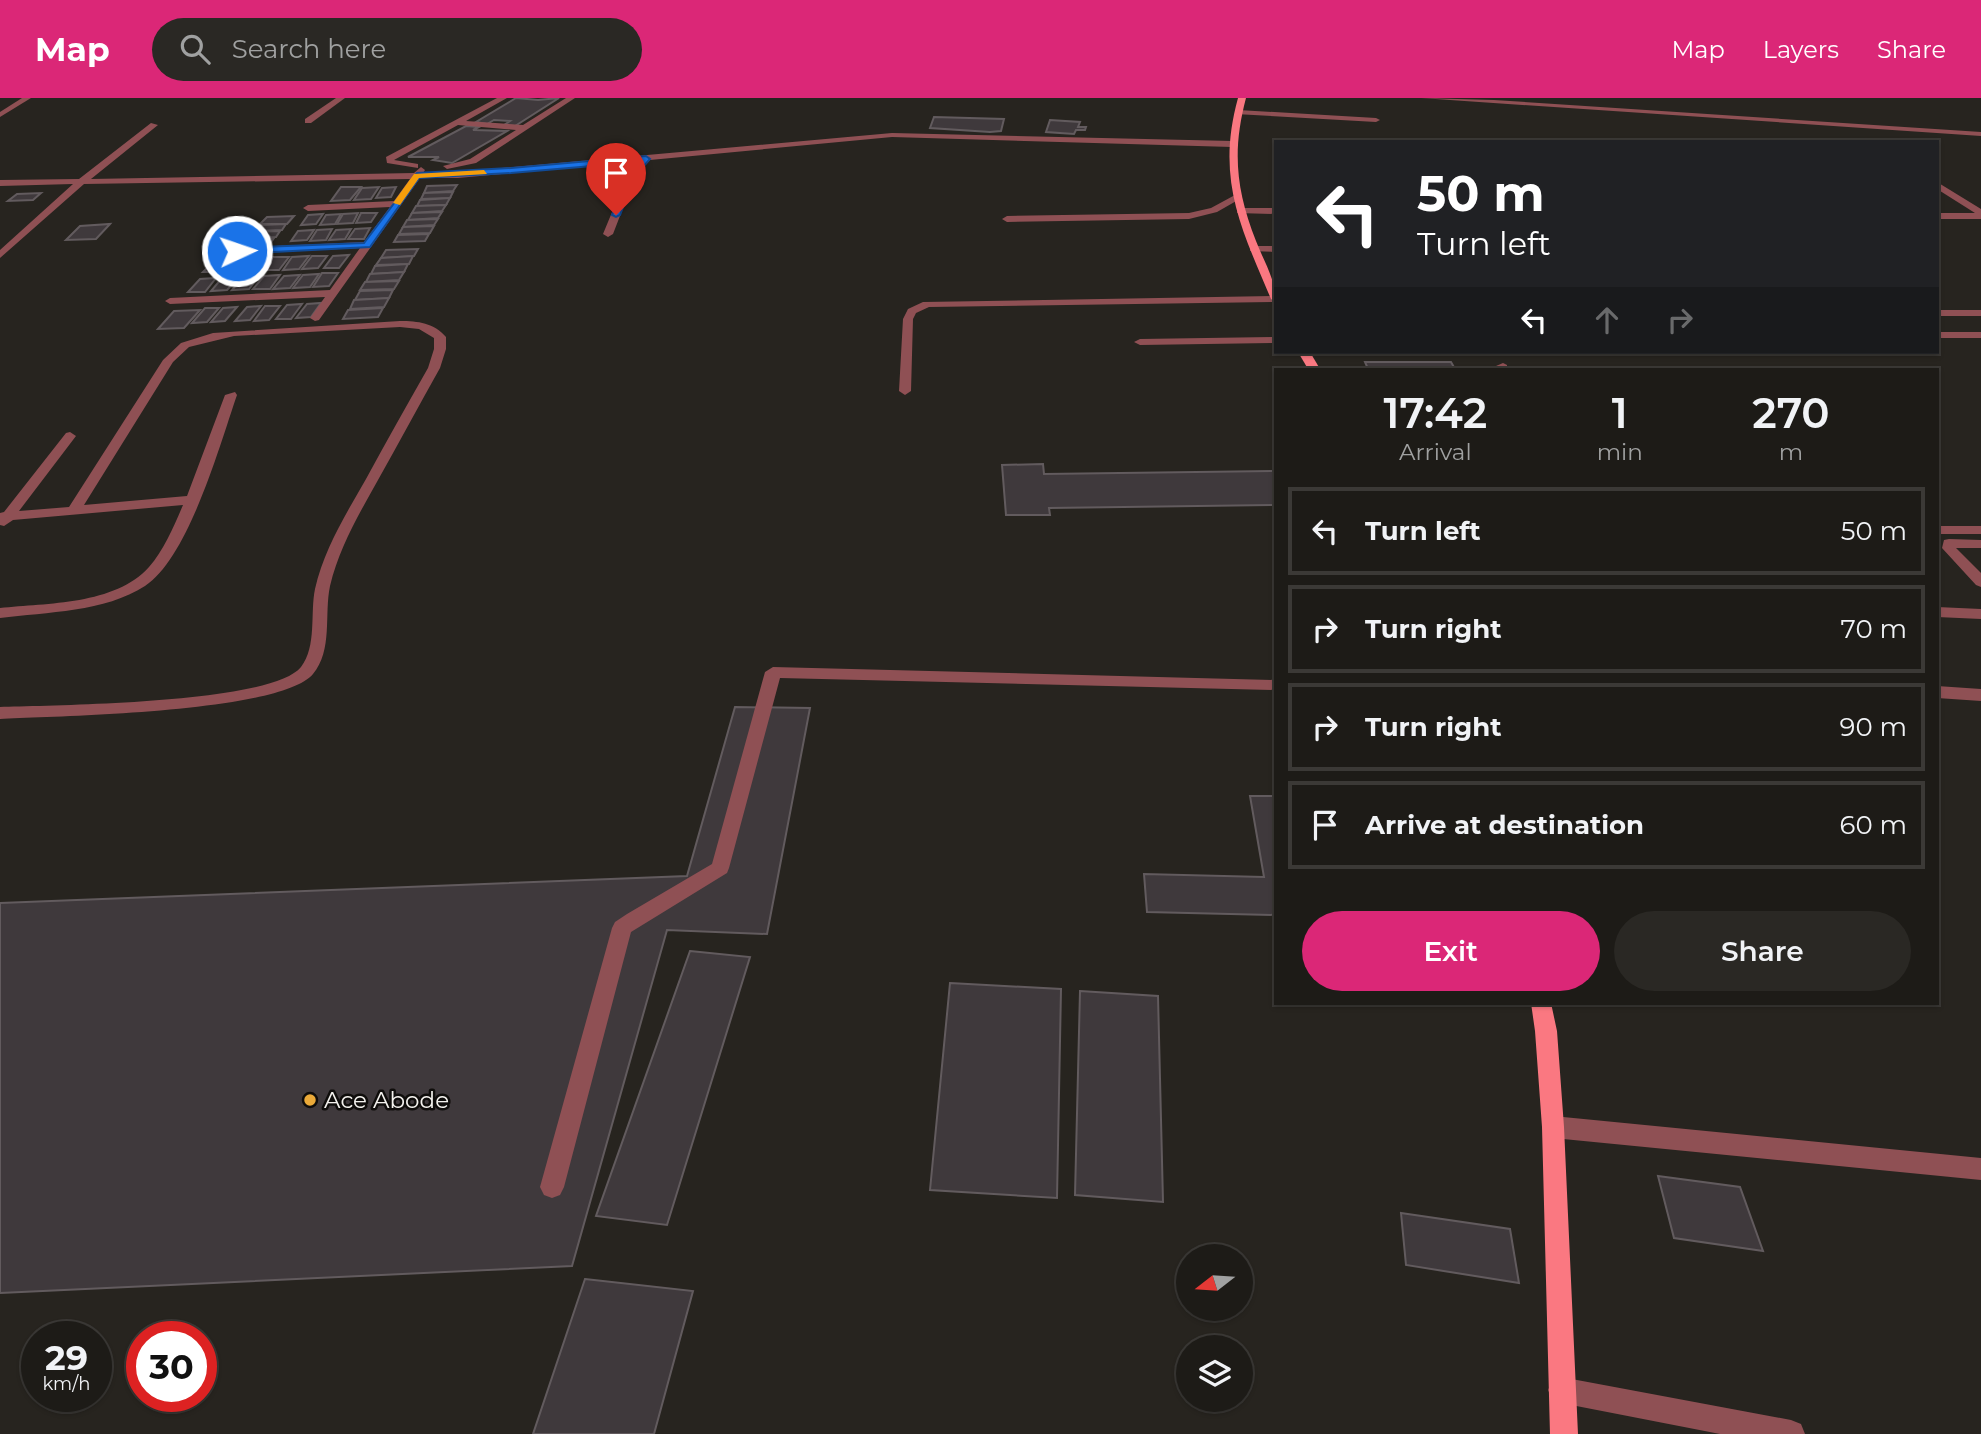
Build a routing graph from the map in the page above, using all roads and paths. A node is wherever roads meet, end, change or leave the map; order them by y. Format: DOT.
graph roads {
  1 [pos="27,98"];
  2 [pos="341,98"];
  3 [pos="503,98"];
  4 [pos="571,98"];
  5 [pos="1242,98"];
  6 [pos="1425,98"];
  7 [pos="1238,112"];
  8 [pos="1,115"];
  9 [pos="1376,120"];
  10 [pos="308,121"];
  11 [pos="456,123"];
  12 [pos="154,125"];
  13 [pos="1854,127"];
  14 [pos="525,128"];
  15 [pos="1864,134"];
  16 [pos="1981,134"];
  17 [pos="1232,144"];
  18 [pos="646,159"];
  19 [pos="420,171"];
  20 [pos="81,182"];
  21 [pos="0,183"];
  22 [pos="1939,185"];
  23 [pos="1236,198"];
  24 [pos="396,204"];
  25 [pos="308,208"];
  26 [pos="1240,211"];
  27 [pos="1274,211"];
  28 [pos="1981,215"];
  29 [pos="1939,216"];
  30 [pos="1007,219"];
  31 [pos="608,234"];
  32 [pos="367,246"];
  33 [pos="1254,249"];
  34 [pos="1274,249"];
  35 [pos="212,252"];
  36 [pos="0,255"];
  37 [pos="333,293"];
  38 [pos="1274,294"];
  39 [pos="1274,299"];
  40 [pos="170,301"];
  41 [pos="1939,313"];
  42 [pos="1981,313"];
  43 [pos="315,318"];
  44 [pos="1939,335"];
  45 [pos="1981,335"];
  46 [pos="1274,340"];
  47 [pos="1140,342"];
  48 [pos="905,391"];
  49 [pos="231,396"];
  50 [pos="70,436"];
  51 [pos="193,500"];
  52 [pos="74,510"];
  53 [pos="3,520"];
  54 [pos="1939,530"];
  55 [pos="1981,530"];
  56 [pos="1981,544"];
  57 [pos="1981,582"];
  58 [pos="1939,612"];
  59 [pos="0,613"];
  60 [pos="1981,614"];
  61 [pos="1274,685"];
  62 [pos="1939,692"];
  63 [pos="1981,695"];
  64 [pos="0,713"];
  65 [pos="1541,1005"];
  66 [pos="1553,1126"];
  67 [pos="1981,1169"];
  68 [pos="552,1187"];
  69 [pos="1560,1390"];
  70 [pos="1564,1434"];
  71 [pos="1791,1434"];
  1 -- 8 [label="street"];
  2 -- 10 [label="street"];
  3 -- 11 [label="street"];
  4 -- 14 [label="street"];
  5 -- 7 [label="main road"];
  6 -- 13 [label="street"];
  7 -- 9 [label="street"];
  7 -- 17 [label="main road"];
  11 -- 14 [label="street"];
  11 -- 19 [label="street"];
  12 -- 20 [label="street"];
  13 -- 15 [label="street"];
  13 -- 16 [label="street"];
  14 -- 19 [label="street"];
  17 -- 18 [label="street"];
  17 -- 23 [label="main road"];
  18 -- 19 [label="street"];
  18 -- 31 [label="street"];
  19 -- 20 [label="street"];
  19 -- 24 [label="street"];
  20 -- 21 [label="street"];
  20 -- 36 [label="street"];
  22 -- 28 [label="street"];
  23 -- 26 [label="main road"];
  23 -- 30 [label="street"];
  24 -- 25 [label="street"];
  24 -- 32 [label="street"];
  26 -- 27 [label="street"];
  26 -- 33 [label="main road"];
  28 -- 29 [label="street"];
  32 -- 35 [label="street"];
  32 -- 37 [label="street"];
  33 -- 34 [label="street"];
  33 -- 38 [label="main road"];
  37 -- 40 [label="street"];
  37 -- 43 [label="street"];
  39 -- 48 [label="street"];
  41 -- 42 [label="street"];
  44 -- 45 [label="street"];
  46 -- 47 [label="street"];
  49 -- 51 [label="street"];
  50 -- 53 [label="street"];
  51 -- 52 [label="street"];
  51 -- 59 [label="street"];
  52 -- 53 [label="street"];
  52 -- 64 [label="street"];
  54 -- 55 [label="street"];
  56 -- 57 [label="street"];
  58 -- 60 [label="street"];
  61 -- 68 [label="street"];
  62 -- 63 [label="street"];
  65 -- 66 [label="main road"];
  66 -- 67 [label="street"];
  66 -- 69 [label="main road"];
  69 -- 70 [label="main road"];
  69 -- 71 [label="street"];
}
